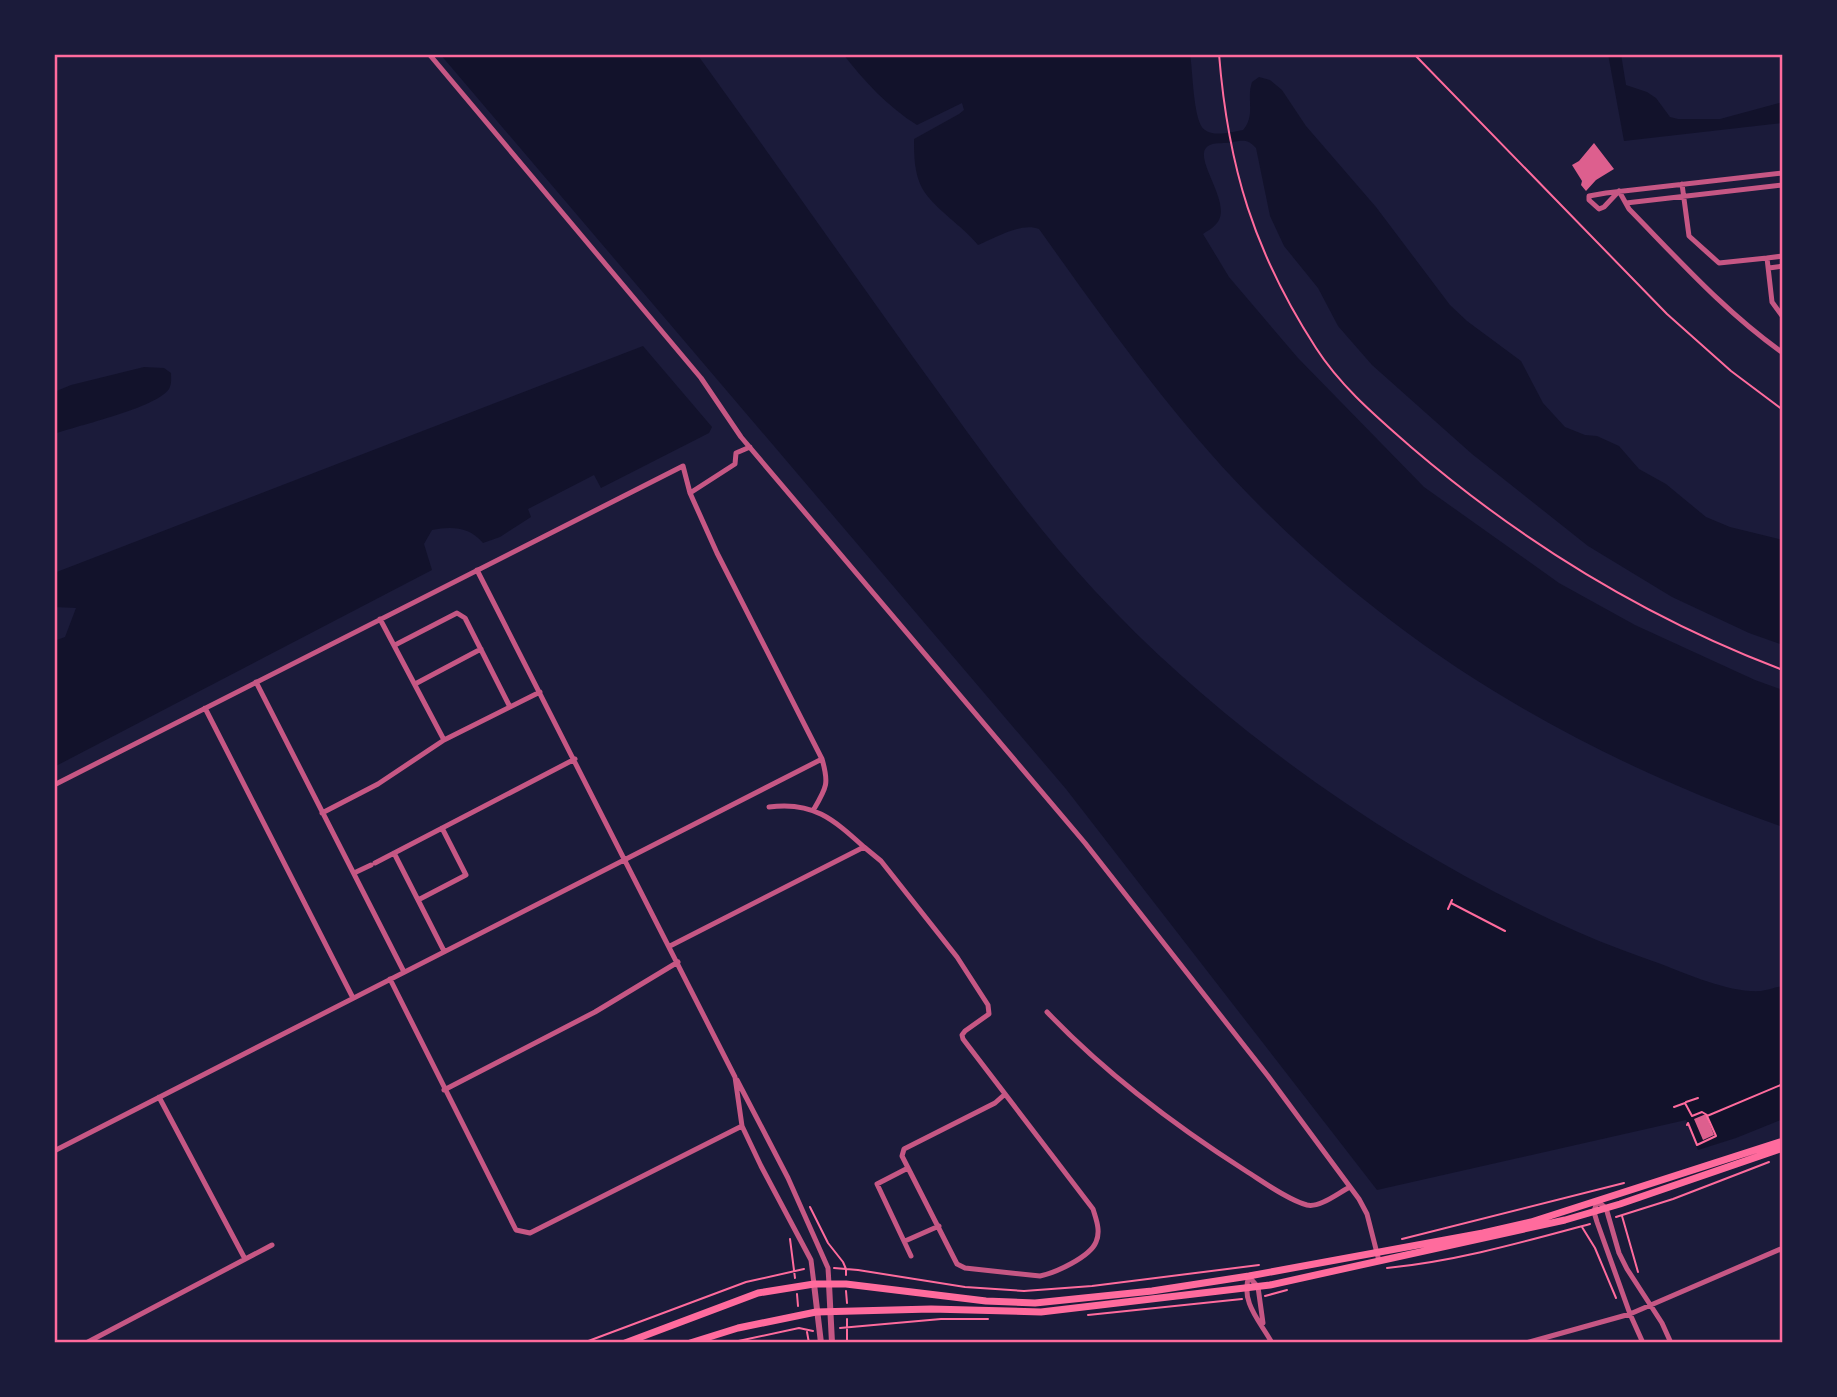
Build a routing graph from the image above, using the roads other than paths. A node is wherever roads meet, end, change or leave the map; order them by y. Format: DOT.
graph roads {
  1 [pos="429,54"];
  2 [pos="1783,173"];
  3 [pos="1682,184"];
  4 [pos="1783,185"];
  5 [pos="1619,191"];
  6 [pos="1684,197"];
  7 [pos="1626,204"];
  8 [pos="1783,256"];
  9 [pos="1767,258"];
  10 [pos="1783,266"];
  11 [pos="1769,268"];
  12 [pos="1783,317"];
  13 [pos="1783,353"];
  14 [pos="750,447"];
  15 [pos="690,493"];
  16 [pos="477,570"];
  17 [pos="380,619"];
  18 [pos="395,645"];
  19 [pos="481,649"];
  20 [pos="256,682"];
  21 [pos="415,684"];
  22 [pos="540,692"];
  23 [pos="510,707"];
  24 [pos="205,708"];
  25 [pos="443,740"];
  26 [pos="575,759"];
  27 [pos="822,759"];
  28 [pos="54,785"];
  29 [pos="769,807"];
  30 [pos="814,809"];
  31 [pos="322,813"];
  32 [pos="442,828"];
  33 [pos="864,847"];
  34 [pos="394,853"];
  35 [pos="625,860"];
  36 [pos="354,873"];
  37 [pos="418,900"];
  38 [pos="670,946"];
  39 [pos="444,951"];
  40 [pos="678,962"];
  41 [pos="404,972"];
  42 [pos="390,979"];
  43 [pos="354,998"];
  44 [pos="1047,1012"];
  45 [pos="735,1077"];
  46 [pos="444,1090"];
  47 [pos="1004,1095"];
  48 [pos="159,1097"];
  49 [pos="743,1126"];
  50 [pos="1783,1141"];
  51 [pos="1783,1148"];
  52 [pos="54,1151"];
  53 [pos="908,1168"];
  54 [pos="1350,1187"];
  55 [pos="796,1201"];
  56 [pos="1597,1201"];
  57 [pos="784,1207"];
  58 [pos="1606,1208"];
  59 [pos="1578,1212"];
  60 [pos="1594,1212"];
  61 [pos="939,1226"];
  62 [pos="905,1241"];
  63 [pos="272,1245"];
  64 [pos="1783,1248"];
  65 [pos="1377,1253"];
  66 [pos="911,1256"];
  67 [pos="245,1259"];
  68 [pos="1249,1276"];
  69 [pos="830,1283"];
  70 [pos="814,1284"];
  71 [pos="1258,1287"];
  72 [pos="1245,1289"];
  73 [pos="1650,1305"];
  74 [pos="829,1311"];
  75 [pos="817,1312"];
  76 [pos="1630,1314"];
  77 [pos="1263,1326"];
  78 [pos="86,1343"];
  79 [pos="625,1343"];
  80 [pos="690,1343"];
  81 [pos="821,1343"];
  82 [pos="832,1343"];
  83 [pos="1272,1343"];
  84 [pos="1526,1343"];
  85 [pos="1643,1343"];
  86 [pos="1671,1343"];
  1 -- 14 [label="street"];
  2 -- 3 [label="street"];
  3 -- 5 [label="street"];
  3 -- 6 [label="street"];
  4 -- 6 [label="street"];
  5 -- 5 [label="street"];
  5 -- 7 [label="street"];
  6 -- 7 [label="street"];
  6 -- 9 [label="street"];
  7 -- 13 [label="street"];
  8 -- 9 [label="street"];
  9 -- 11 [label="street"];
  10 -- 11 [label="street"];
  11 -- 12 [label="street"];
  14 -- 15 [label="street"];
  14 -- 54 [label="street"];
  15 -- 16 [label="street"];
  15 -- 27 [label="street"];
  16 -- 17 [label="street"];
  16 -- 22 [label="street"];
  17 -- 18 [label="street"];
  17 -- 20 [label="street"];
  18 -- 19 [label="street"];
  18 -- 21 [label="street"];
  19 -- 21 [label="street"];
  19 -- 23 [label="street"];
  20 -- 24 [label="street"];
  20 -- 31 [label="street"];
  21 -- 25 [label="street"];
  22 -- 23 [label="street"];
  22 -- 26 [label="street"];
  23 -- 25 [label="street"];
  24 -- 28 [label="street"];
  24 -- 43 [label="street"];
  25 -- 31 [label="street"];
  26 -- 32 [label="street"];
  26 -- 35 [label="street"];
  27 -- 30 [label="street"];
  27 -- 35 [label="street"];
  29 -- 30 [label="street"];
  30 -- 33 [label="street"];
  31 -- 36 [label="street"];
  32 -- 34 [label="street"];
  32 -- 37 [label="street"];
  33 -- 38 [label="street"];
  33 -- 47 [label="street"];
  34 -- 36 [label="street"];
  34 -- 37 [label="street"];
  35 -- 38 [label="street"];
  35 -- 39 [label="street"];
  36 -- 41 [label="street"];
  37 -- 39 [label="street"];
  38 -- 40 [label="street"];
  39 -- 41 [label="street"];
  40 -- 45 [label="street"];
  40 -- 46 [label="street"];
  41 -- 42 [label="street"];
  42 -- 43 [label="street"];
  42 -- 46 [label="street"];
  43 -- 48 [label="street"];
  44 -- 54 [label="street"];
  45 -- 49 [label="street"];
  45 -- 55 [label="street"];
  46 -- 49 [label="street"];
  47 -- 53 [label="street"];
  47 -- 61 [label="street"];
  48 -- 52 [label="street"];
  48 -- 67 [label="street"];
  49 -- 57 [label="street"];
  50 -- 56 [label="main road"];
  51 -- 58 [label="main road"];
  53 -- 61 [label="street"];
  53 -- 62 [label="street"];
  54 -- 65 [label="street"];
  55 -- 57 [label="street"];
  55 -- 69 [label="street"];
  56 -- 58 [label="street"];
  56 -- 59 [label="main road"];
  56 -- 60 [label="street"];
  57 -- 70 [label="street"];
  58 -- 60 [label="main road"];
  58 -- 73 [label="street"];
  59 -- 60 [label="main road"];
  59 -- 65 [label="main road"];
  60 -- 76 [label="street"];
  61 -- 62 [label="street"];
  62 -- 66 [label="street"];
  63 -- 67 [label="street"];
  64 -- 73 [label="street"];
  65 -- 68 [label="main road"];
  65 -- 71 [label="main road"];
  67 -- 78 [label="street"];
  68 -- 69 [label="main road"];
  68 -- 71 [label="street"];
  68 -- 72 [label="street"];
  69 -- 70 [label="main road"];
  69 -- 74 [label="street"];
  70 -- 75 [label="street"];
  70 -- 79 [label="main road"];
  71 -- 72 [label="main road"];
  71 -- 77 [label="street"];
  72 -- 74 [label="main road"];
  72 -- 77 [label="street"];
  73 -- 76 [label="street"];
  73 -- 86 [label="street"];
  74 -- 75 [label="main road"];
  74 -- 82 [label="street"];
  75 -- 80 [label="main road"];
  75 -- 81 [label="street"];
  76 -- 84 [label="street"];
  76 -- 85 [label="street"];
  77 -- 83 [label="street"];
}
